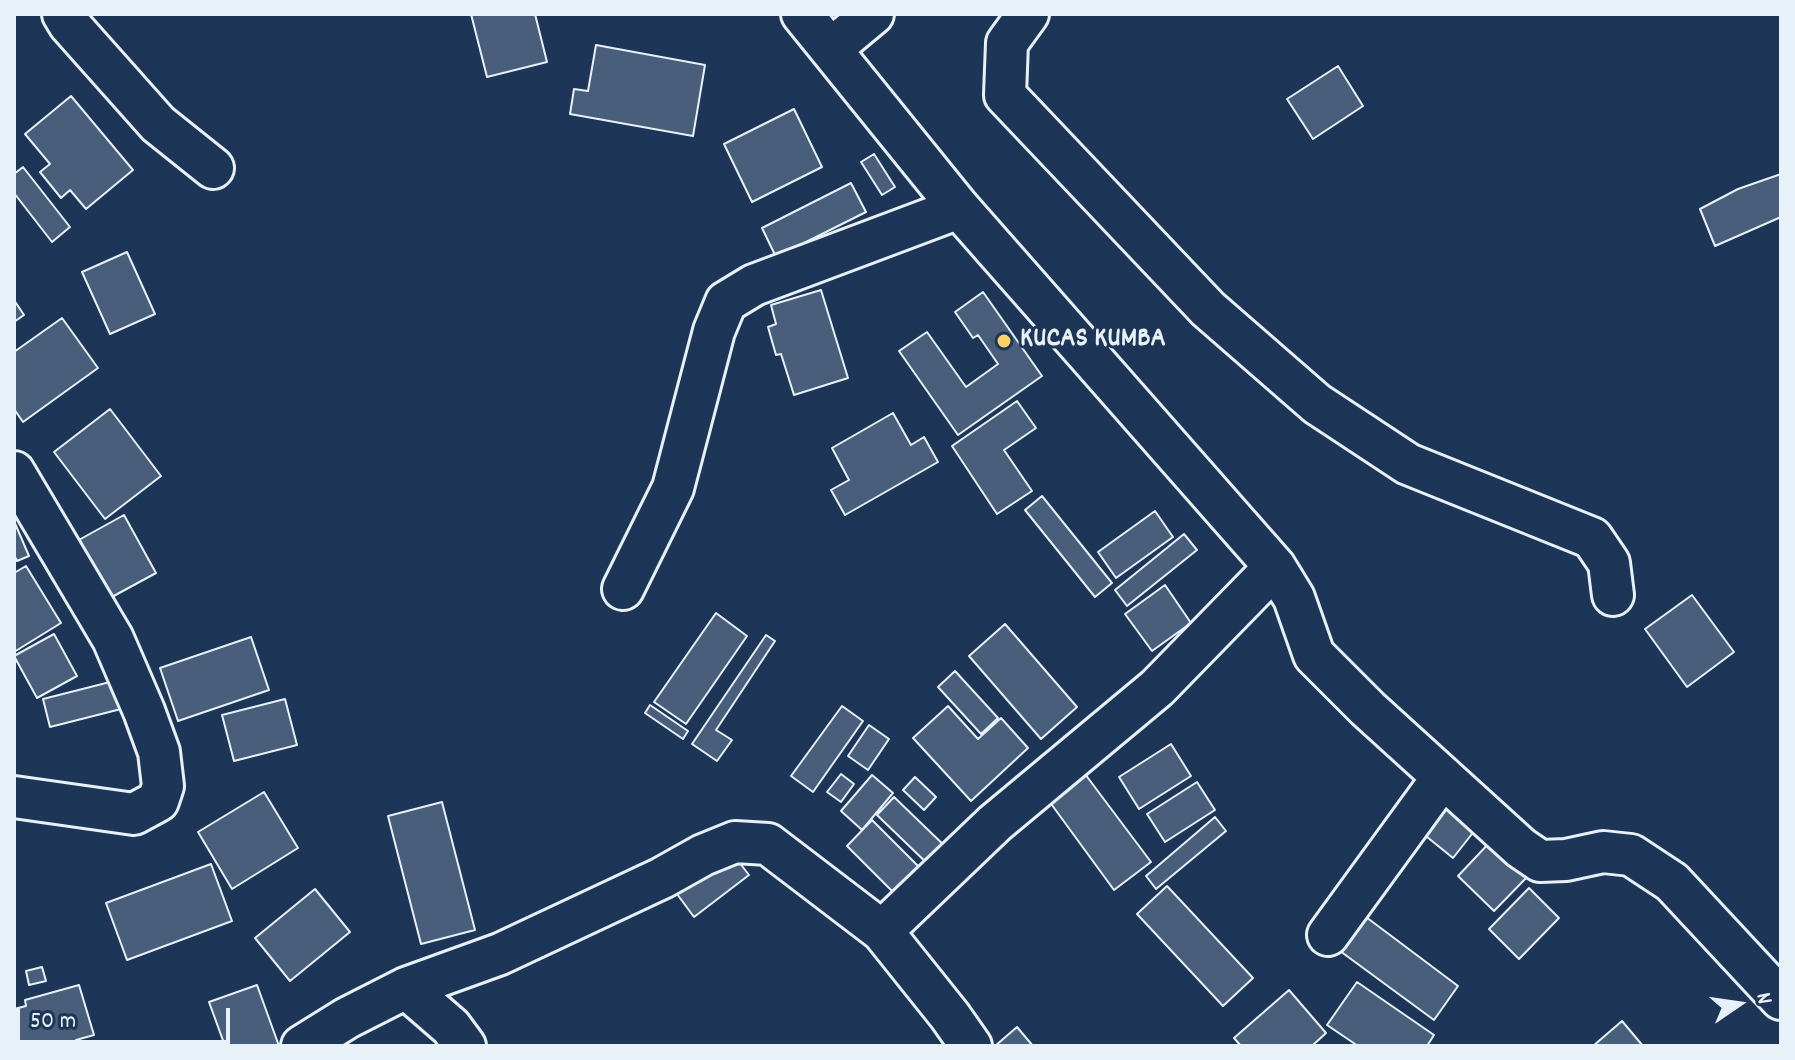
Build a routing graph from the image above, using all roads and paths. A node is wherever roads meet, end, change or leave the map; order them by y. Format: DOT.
graph roads {
  1 [pos="63,14"];
  2 [pos="802,14"];
  3 [pos="873,14"];
  4 [pos="1028,14"];
  5 [pos="831,49"];
  6 [pos="213,168"];
  7 [pos="959,208"];
  8 [pos="14,472"];
  9 [pos="1275,567"];
  10 [pos="623,589"];
  11 [pos="1613,595"];
  12 [pos="1443,777"];
  13 [pos="14,797"];
  14 [pos="882,931"];
  15 [pos="1328,935"];
  16 [pos="406,988"];
  17 [pos="1781,999"];
  18 [pos="302,1046"];
  19 [pos="465,1046"];
  20 [pos="971,1046"];
  1 -- 6 [label="street"];
  2 -- 5 [label="street"];
  3 -- 5 [label="street"];
  4 -- 11 [label="street"];
  5 -- 7 [label="street"];
  7 -- 9 [label="street"];
  7 -- 10 [label="street"];
  8 -- 13 [label="street"];
  9 -- 12 [label="street"];
  9 -- 14 [label="street"];
  12 -- 15 [label="street"];
  12 -- 17 [label="street"];
  14 -- 16 [label="street"];
  14 -- 20 [label="street"];
  16 -- 18 [label="street"];
  16 -- 19 [label="street"];
}
